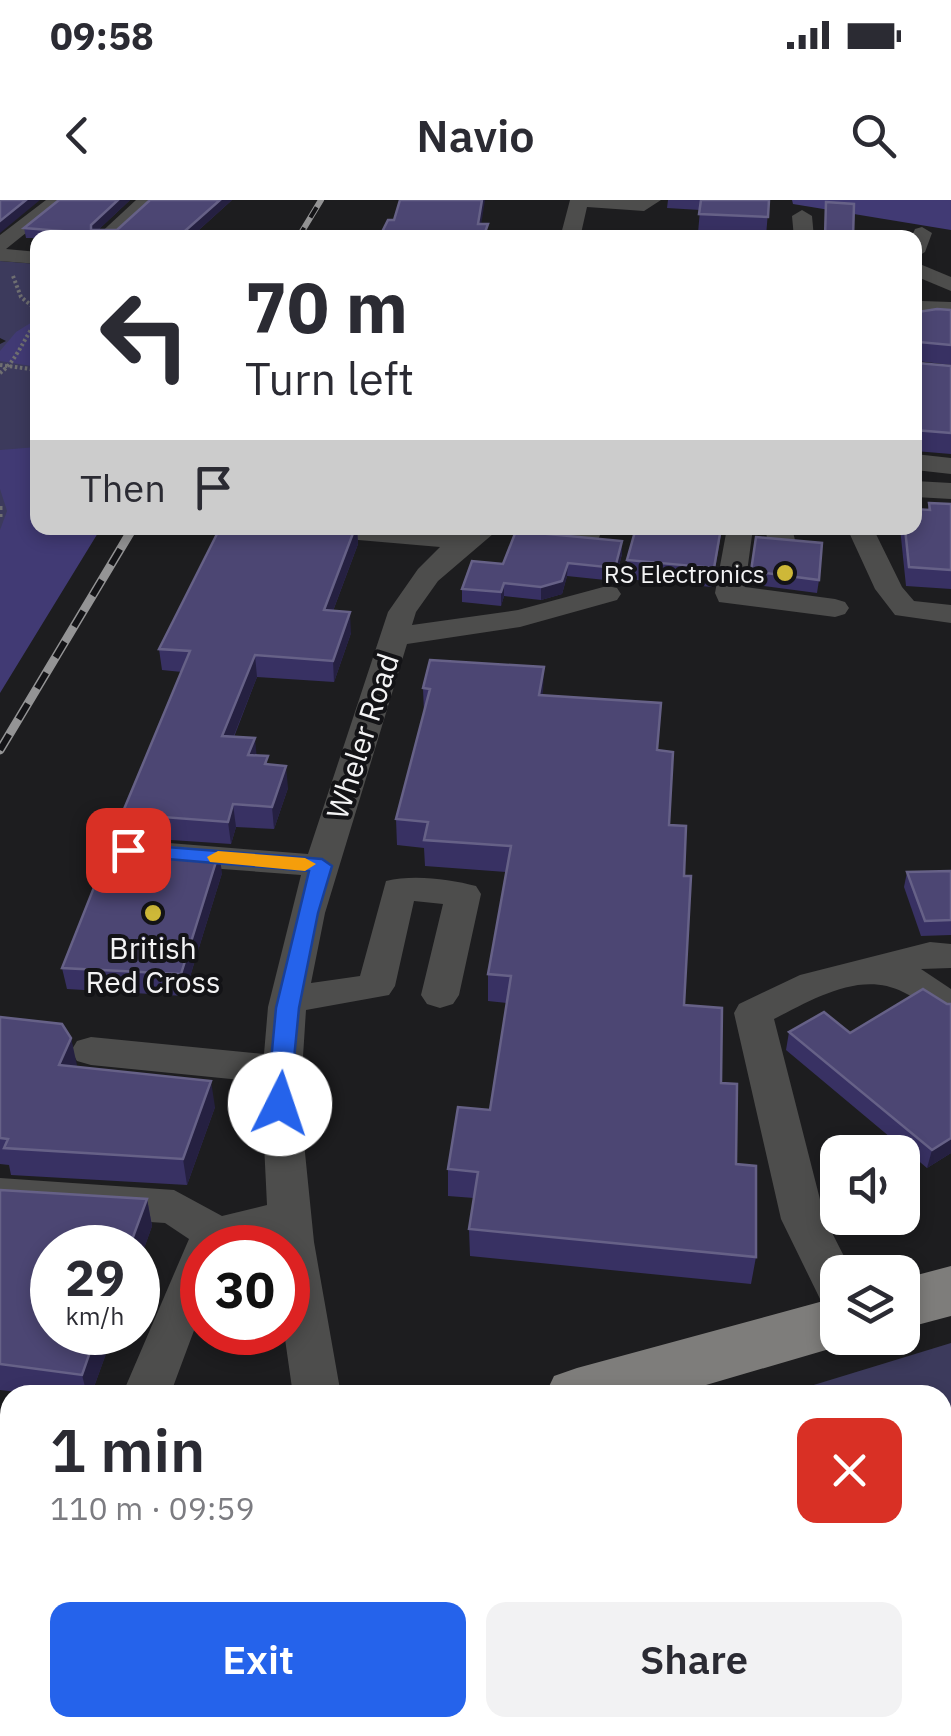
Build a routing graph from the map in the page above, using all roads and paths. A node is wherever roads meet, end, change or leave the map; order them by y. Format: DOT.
graph roads {
  1 [pos="58,200"];
  2 [pos="147,200"];
  3 [pos="652,200"];
  4 [pos="579,201"];
  5 [pos="802,216"];
  6 [pos="113,230"];
  7 [pos="572,230"];
  8 [pos="803,230"];
  9 [pos="0,245"];
  10 [pos="20,256"];
  11 [pos="922,271"];
  12 [pos="947,283"];
  13 [pos="922,288"];
  14 [pos="30,304"];
  15 [pos="951,308"];
  16 [pos="922,322"];
  17 [pos="30,330"];
  18 [pos="0,365"];
  19 [pos="12,365"];
  20 [pos="30,368"];
  21 [pos="0,373"];
  22 [pos="922,463"];
  23 [pos="951,466"];
  24 [pos="922,489"];
  25 [pos="951,491"];
  26 [pos="0,506"];
  27 [pos="0,516"];
  28 [pos="479,535"];
  29 [pos="533,535"];
  30 [pos="587,535"];
  31 [pos="738,535"];
  32 [pos="863,535"];
  33 [pos="607,594"];
  34 [pos="835,608"];
  35 [pos="951,614"];
  36 [pos="394,637"];
  37 [pos="128,850"];
  38 [pos="322,866"];
  39 [pos="386,944"];
  40 [pos="450,949"];
  41 [pos="951,956"];
  42 [pos="858,972"];
  43 [pos="440,995"];
  44 [pos="289,1000"];
  45 [pos="951,1008"];
  46 [pos="91,1051"];
  47 [pos="282,1070"];
  48 [pos="0,1195"];
  49 [pos="289,1220"];
  50 [pos="190,1225"];
  51 [pos="253,1225"];
  52 [pos="821,1255"];
  53 [pos="951,1291"];
  54 [pos="920,1299"];
  55 [pos="180,1313"];
  56 [pos="820,1327"];
  57 [pos="150,1385"];
  58 [pos="316,1385"];
  59 [pos="613,1385"];
  1 -- 9 [label="street"];
  2 -- 6 [label="street"];
  3 -- 4 [label="street"];
  4 -- 7 [label="street"];
  5 -- 8 [label="street"];
  10 -- 14 [label="path"];
  11 -- 12 [label="street"];
  12 -- 13 [label="street"];
  15 -- 16 [label="street"];
  17 -- 19 [label="path"];
  18 -- 19 [label="path"];
  19 -- 20 [label="path"];
  19 -- 21 [label="path"];
  22 -- 23 [label="street"];
  24 -- 25 [label="street"];
  26 -- 27 [label="path"];
  28 -- 36 [label="street, Wheler Road"];
  29 -- 30 [label="street"];
  31 -- 34 [label="street"];
  32 -- 35 [label="street"];
  33 -- 36 [label="street"];
  36 -- 38 [label="street, Wheler Road"];
  37 -- 38 [label="street"];
  38 -- 44 [label="street, Wheler Road"];
  39 -- 40 [label="street"];
  39 -- 40 [label="street"];
  39 -- 44 [label="street"];
  40 -- 43 [label="street"];
  41 -- 42 [label="street"];
  42 -- 45 [label="street"];
  42 -- 52 [label="street"];
  44 -- 47 [label="street, Wheler Road"];
  46 -- 47 [label="street"];
  47 -- 49 [label="street, Wheler Road"];
  48 -- 50 [label="street"];
  49 -- 51 [label="street"];
  49 -- 58 [label="street, Wheler Road"];
  53 -- 54 [label="main road"];
  55 -- 57 [label="street"];
  56 -- 59 [label="main road"];
}
